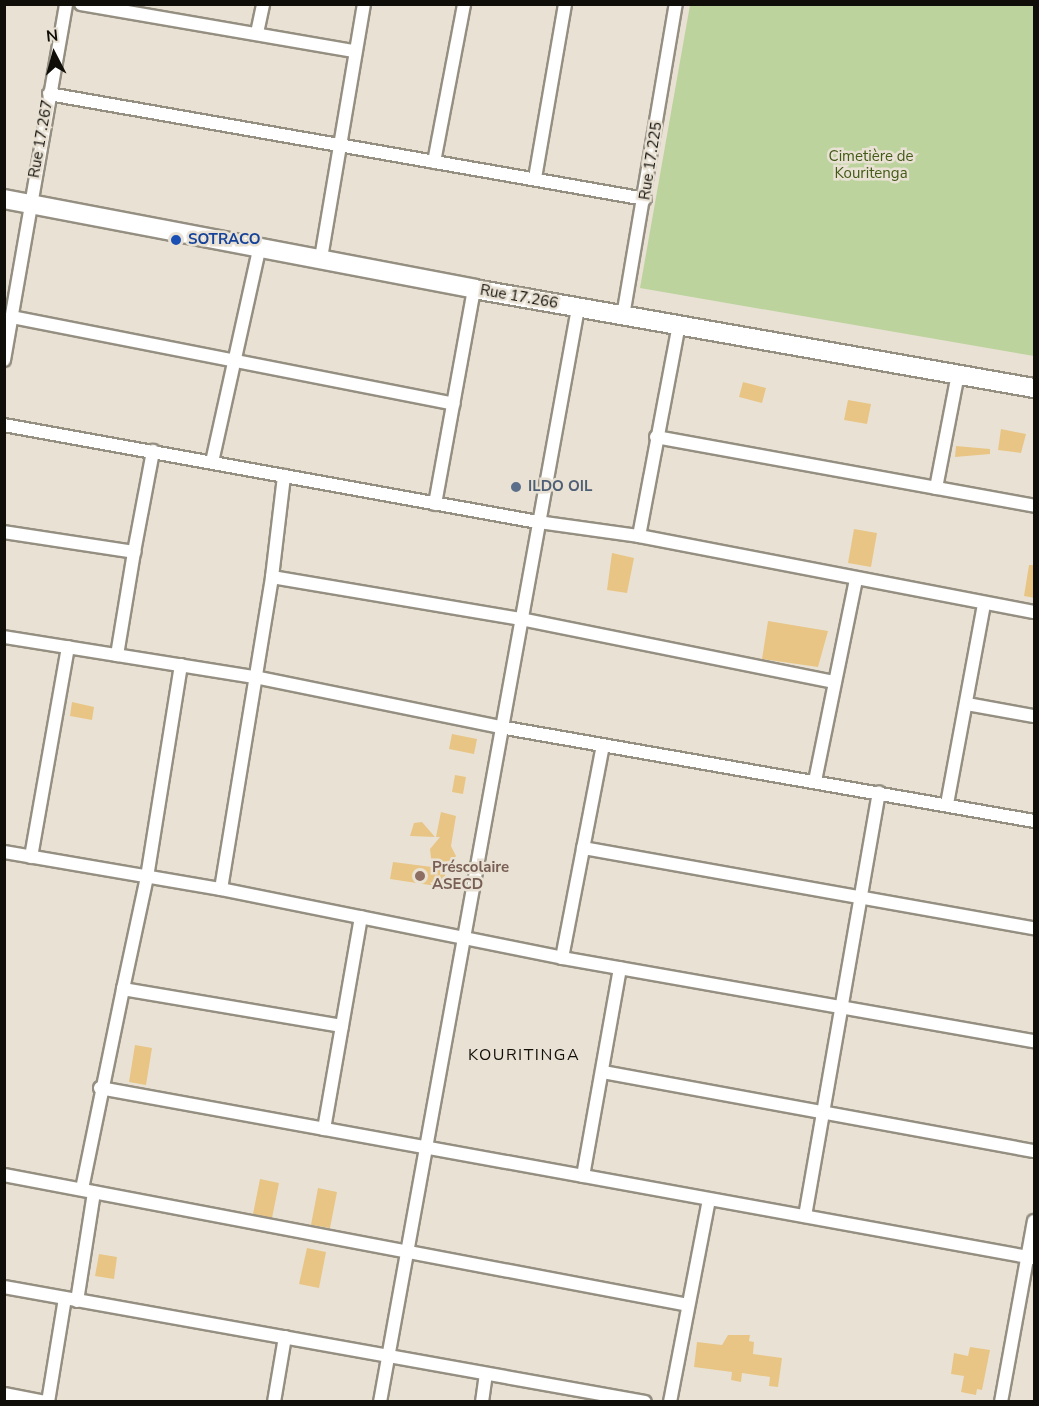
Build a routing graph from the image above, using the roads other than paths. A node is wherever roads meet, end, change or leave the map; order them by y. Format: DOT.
graph roads {
  1 [pos="66,4"];
  2 [pos="81,4"];
  3 [pos="160,4"];
  4 [pos="263,4"];
  5 [pos="364,4"];
  6 [pos="464,4"];
  7 [pos="565,4"];
  8 [pos="676,4"];
  9 [pos="158,18"];
  10 [pos="257,33"];
  11 [pos="354,51"];
  12 [pos="49,94"];
  13 [pos="340,148"];
  14 [pos="434,162"];
  15 [pos="535,178"];
  16 [pos="4,199"];
  17 [pos="645,199"];
  18 [pos="30,203"];
  19 [pos="260,246"];
  20 [pos="321,258"];
  21 [pos="474,289"];
  22 [pos="578,308"];
  23 [pos="623,316"];
  24 [pos="12,317"];
  25 [pos="679,326"];
  26 [pos="4,360"];
  27 [pos="233,361"];
  28 [pos="958,374"];
  29 [pos="1035,388"];
  30 [pos="454,404"];
  31 [pos="4,424"];
  32 [pos="656,437"];
  33 [pos="153,451"];
  34 [pos="212,462"];
  35 [pos="284,476"];
  36 [pos="936,488"];
  37 [pos="435,504"];
  38 [pos="1035,506"];
  39 [pos="538,522"];
  40 [pos="4,532"];
  41 [pos="639,536"];
  42 [pos="134,552"];
  43 [pos="272,577"];
  44 [pos="856,579"];
  45 [pos="984,604"];
  46 [pos="1035,612"];
  47 [pos="521,619"];
  48 [pos="4,637"];
  49 [pos="69,647"];
  50 [pos="117,655"];
  51 [pos="181,665"];
  52 [pos="255,677"];
  53 [pos="834,682"];
  54 [pos="967,704"];
  55 [pos="1035,716"];
  56 [pos="500,727"];
  57 [pos="603,746"];
  58 [pos="815,781"];
  59 [pos="879,792"];
  60 [pos="947,804"];
  61 [pos="1035,821"];
  62 [pos="583,848"];
  63 [pos="4,852"];
  64 [pos="31,857"];
  65 [pos="147,878"];
  66 [pos="221,889"];
  67 [pos="861,897"];
  68 [pos="361,917"];
  69 [pos="1035,928"];
  70 [pos="462,939"];
  71 [pos="562,958"];
  72 [pos="620,968"];
  73 [pos="123,989"];
  74 [pos="843,1006"];
  75 [pos="342,1026"];
  76 [pos="1035,1041"];
  77 [pos="603,1072"];
  78 [pos="100,1088"];
  79 [pos="823,1112"];
  80 [pos="324,1129"];
  81 [pos="427,1149"];
  82 [pos="1035,1151"];
  83 [pos="4,1175"];
  84 [pos="583,1176"];
  85 [pos="88,1190"];
  86 [pos="709,1200"];
  87 [pos="805,1216"];
  88 [pos="1035,1221"];
  89 [pos="408,1254"];
  90 [pos="1031,1258"];
  91 [pos="4,1287"];
  92 [pos="71,1300"];
  93 [pos="688,1305"];
  94 [pos="285,1337"];
  95 [pos="388,1354"];
  96 [pos="486,1374"];
  97 [pos="4,1394"];
  98 [pos="47,1401"];
  99 [pos="274,1401"];
  100 [pos="380,1401"];
  101 [pos="482,1401"];
  102 [pos="645,1401"];
  103 [pos="670,1401"];
  104 [pos="1001,1401"];
  1 -- 12 [label="street, Rue 17.267"];
  2 -- 9 [label="street"];
  3 -- 9 [label="street"];
  4 -- 10 [label="street"];
  5 -- 11 [label="street"];
  6 -- 14 [label="street"];
  7 -- 15 [label="street"];
  8 -- 17 [label="street, Rue 17.225"];
  9 -- 10 [label="street"];
  10 -- 11 [label="street"];
  11 -- 13 [label="street"];
  12 -- 13 [label="street"];
  12 -- 18 [label="street, Rue 17.267"];
  13 -- 14 [label="street"];
  13 -- 20 [label="street"];
  14 -- 15 [label="street"];
  15 -- 17 [label="street"];
  16 -- 18 [label="main road, Rue 17.266"];
  17 -- 23 [label="street, Rue 17.225"];
  18 -- 19 [label="main road, Rue 17.266"];
  18 -- 24 [label="street, Rue 17.267"];
  19 -- 20 [label="main road, Rue 17.266"];
  19 -- 27 [label="street"];
  20 -- 21 [label="main road, Rue 17.266"];
  21 -- 22 [label="main road, Rue 17.266"];
  21 -- 30 [label="street"];
  22 -- 23 [label="main road, Rue 17.266"];
  22 -- 39 [label="street"];
  23 -- 25 [label="main road, Rue 17.266"];
  24 -- 26 [label="street, Rue 17.267"];
  24 -- 27 [label="street"];
  25 -- 28 [label="main road, Rue 17.266"];
  25 -- 32 [label="street"];
  27 -- 30 [label="street"];
  27 -- 34 [label="street"];
  28 -- 29 [label="main road, Rue 17.266"];
  28 -- 36 [label="street"];
  30 -- 37 [label="street"];
  31 -- 33 [label="street"];
  32 -- 36 [label="street"];
  32 -- 41 [label="street"];
  33 -- 34 [label="street"];
  33 -- 42 [label="street"];
  34 -- 35 [label="street"];
  35 -- 37 [label="street"];
  35 -- 43 [label="street"];
  36 -- 38 [label="street"];
  37 -- 39 [label="street"];
  39 -- 41 [label="street"];
  39 -- 47 [label="street"];
  40 -- 42 [label="street"];
  41 -- 44 [label="street"];
  42 -- 50 [label="street"];
  43 -- 47 [label="street"];
  43 -- 52 [label="street"];
  44 -- 45 [label="street"];
  44 -- 53 [label="street"];
  45 -- 46 [label="street"];
  45 -- 54 [label="street"];
  47 -- 53 [label="street"];
  47 -- 56 [label="street"];
  48 -- 49 [label="street"];
  49 -- 50 [label="street"];
  49 -- 64 [label="street"];
  50 -- 51 [label="street"];
  51 -- 52 [label="street"];
  51 -- 65 [label="street"];
  52 -- 56 [label="street"];
  52 -- 66 [label="street"];
  53 -- 58 [label="street"];
  54 -- 55 [label="street"];
  54 -- 60 [label="street"];
  56 -- 57 [label="street"];
  56 -- 70 [label="street"];
  57 -- 58 [label="street"];
  57 -- 62 [label="street"];
  58 -- 59 [label="street"];
  59 -- 60 [label="street"];
  59 -- 67 [label="street"];
  60 -- 61 [label="street"];
  62 -- 67 [label="street"];
  62 -- 71 [label="street"];
  63 -- 64 [label="street"];
  64 -- 65 [label="street"];
  65 -- 66 [label="street"];
  65 -- 73 [label="street"];
  66 -- 68 [label="street"];
  67 -- 69 [label="street"];
  67 -- 74 [label="street"];
  68 -- 70 [label="street"];
  68 -- 75 [label="street"];
  70 -- 71 [label="street"];
  70 -- 81 [label="street"];
  71 -- 72 [label="street"];
  72 -- 74 [label="street"];
  72 -- 77 [label="street"];
  73 -- 75 [label="street"];
  73 -- 78 [label="street"];
  74 -- 76 [label="street"];
  74 -- 79 [label="street"];
  75 -- 80 [label="street"];
  77 -- 79 [label="street"];
  77 -- 84 [label="street"];
  78 -- 80 [label="street"];
  78 -- 85 [label="street"];
  79 -- 82 [label="street"];
  79 -- 87 [label="street"];
  80 -- 81 [label="street"];
  81 -- 84 [label="street"];
  81 -- 89 [label="street"];
  83 -- 85 [label="street"];
  84 -- 86 [label="street"];
  85 -- 89 [label="street"];
  85 -- 92 [label="street"];
  86 -- 87 [label="street"];
  86 -- 93 [label="street"];
  87 -- 90 [label="street"];
  88 -- 90 [label="street"];
  89 -- 93 [label="street"];
  89 -- 95 [label="street"];
  90 -- 104 [label="street"];
  91 -- 92 [label="street"];
  92 -- 94 [label="street"];
  92 -- 98 [label="street"];
  93 -- 103 [label="street"];
  94 -- 95 [label="street"];
  94 -- 99 [label="street"];
  95 -- 96 [label="street"];
  95 -- 100 [label="street"];
  96 -- 101 [label="street"];
  96 -- 102 [label="street"];
  97 -- 98 [label="street"];
}
